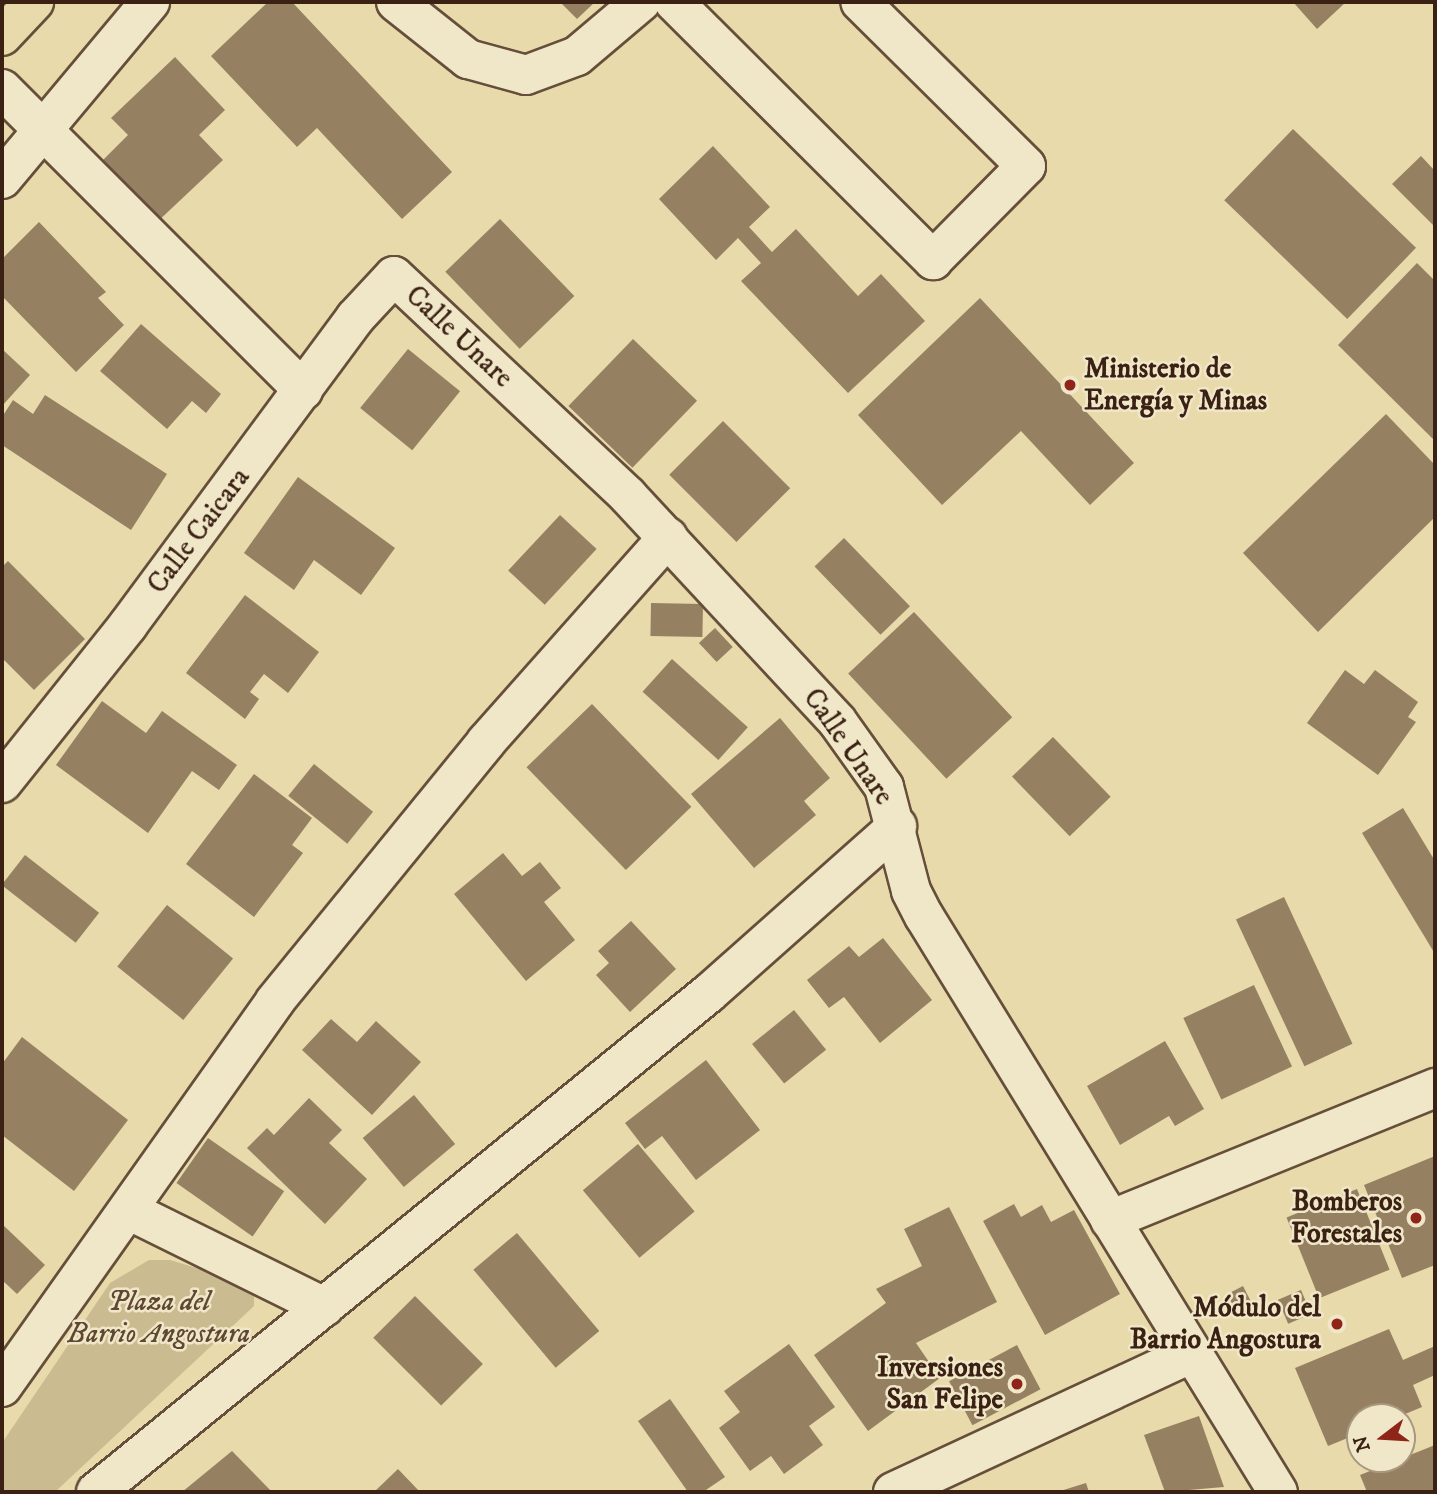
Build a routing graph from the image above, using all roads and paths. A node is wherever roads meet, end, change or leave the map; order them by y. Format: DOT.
graph roads {
  1 [pos="34,2"];
  2 [pos="150,2"];
  3 [pos="396,2"];
  4 [pos="641,2"];
  5 [pos="674,2"];
  6 [pos="860,2"];
  7 [pos="2,36"];
  8 [pos="2,89"];
  9 [pos="41,133"];
  10 [pos="2,178"];
  11 [pos="394,276"];
  12 [pos="303,390"];
  13 [pos="668,537"];
  14 [pos="2,783"];
  15 [pos="897,826"];
  16 [pos="1435,1088"];
  17 [pos="128,1210"];
  18 [pos="1110,1220"];
  19 [pos="324,1307"];
  20 [pos="1192,1353"];
  21 [pos="2,1387"];
  22 [pos="96,1492"];
  23 [pos="893,1492"];
  24 [pos="1278,1492"];
  1 -- 7 [label="main road"];
  2 -- 9 [label="street"];
  3 -- 4 [label="street"];
  5 -- 6 [label="street"];
  8 -- 9 [label="street"];
  9 -- 10 [label="street"];
  9 -- 12 [label="street"];
  11 -- 12 [label="street, Calle Caicara"];
  11 -- 13 [label="street, Calle Unare"];
  12 -- 14 [label="street, Calle Caicara"];
  13 -- 15 [label="street, Calle Unare"];
  13 -- 17 [label="street"];
  15 -- 18 [label="street, Calle Unare"];
  15 -- 19 [label="street"];
  16 -- 18 [label="street"];
  17 -- 19 [label="street"];
  17 -- 21 [label="street"];
  18 -- 20 [label="street, Calle Unare"];
  19 -- 22 [label="street"];
  20 -- 23 [label="street"];
  20 -- 24 [label="street, Calle Unare"];
}
